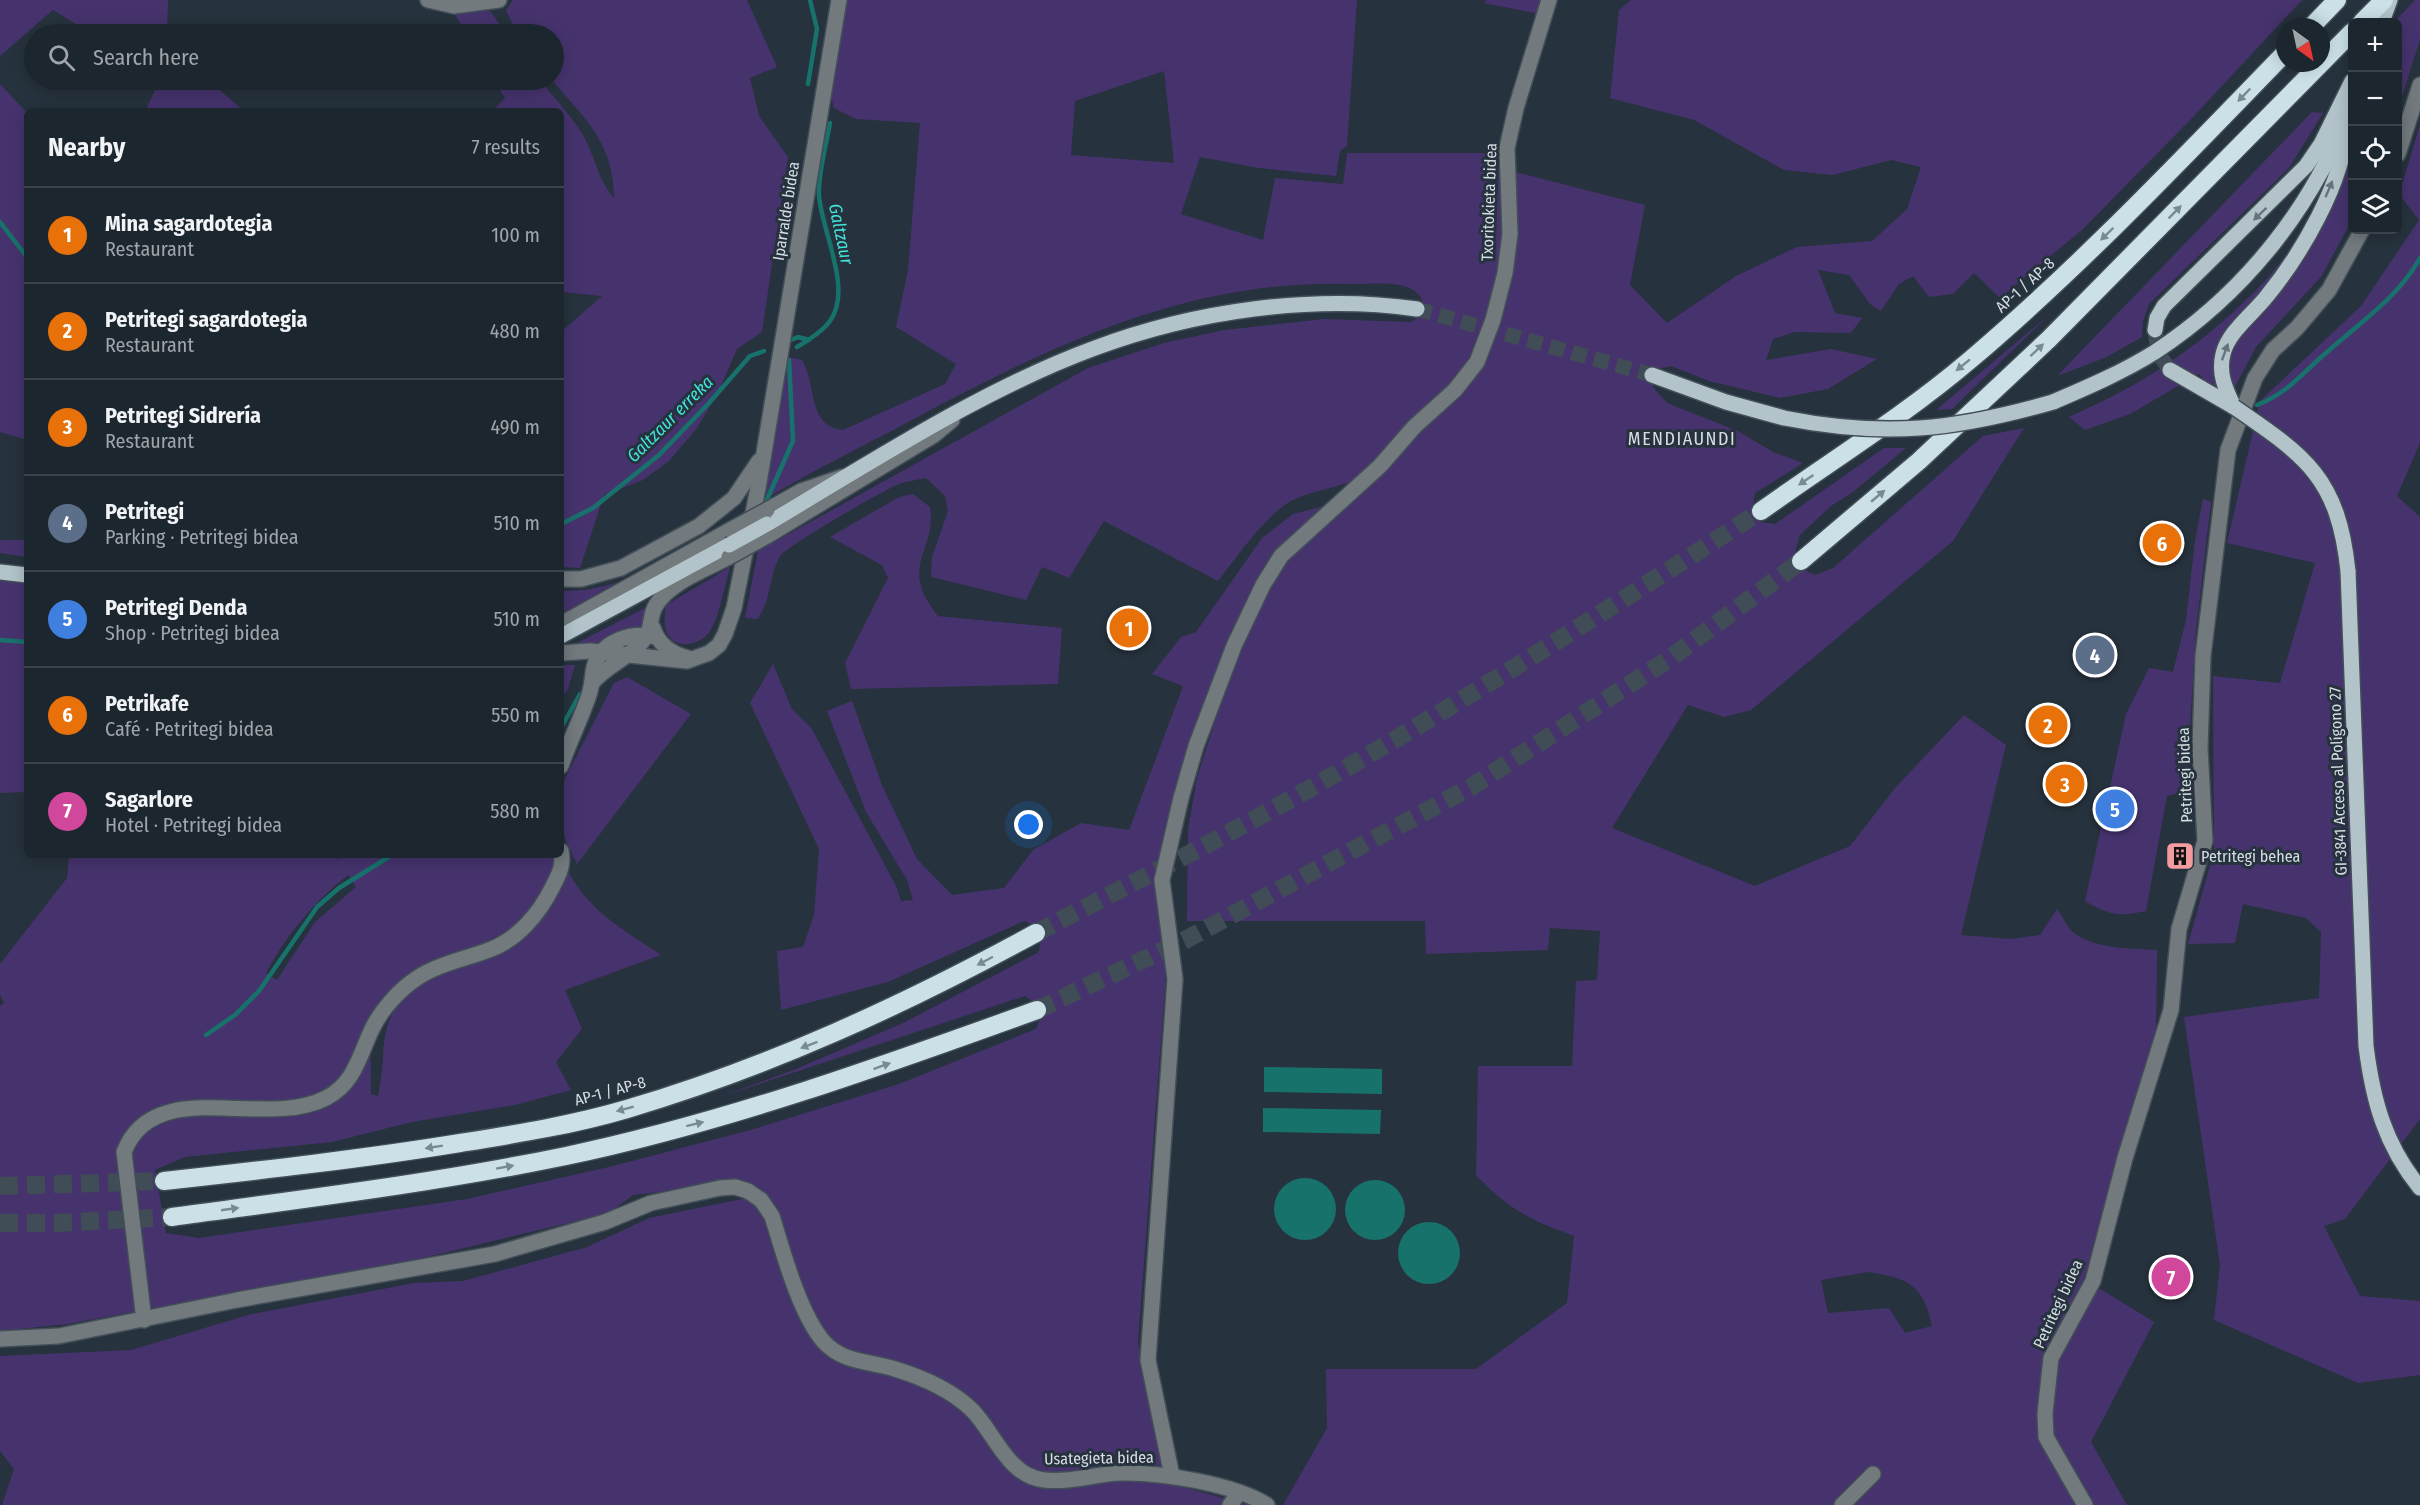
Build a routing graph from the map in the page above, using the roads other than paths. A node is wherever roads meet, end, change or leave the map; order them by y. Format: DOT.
graph roads {
  1 [pos="428,0"];
  2 [pos="499,0"];
  3 [pos="839,0"];
  4 [pos="1549,0"];
  5 [pos="2337,0"];
  6 [pos="2384,0"];
  7 [pos="2390,0"];
  8 [pos="2319,18"];
  9 [pos="2366,18"];
  10 [pos="2383,18"];
  11 [pos="2348,36"];
  12 [pos="2276,62"];
  13 [pos="2420,85"];
  14 [pos="2348,89"];
  15 [pos="2348,115"];
  16 [pos="2346,121"];
  17 [pos="2402,139"];
  18 [pos="2360,234"];
  19 [pos="1417,309"];
  20 [pos="2155,330"];
  21 [pos="2170,370"];
  22 [pos="1652,375"];
  23 [pos="2234,407"];
  24 [pos="966,410"];
  25 [pos="767,427"];
  26 [pos="764,453"];
  27 [pos="736,492"];
  28 [pos="1761,511"];
  29 [pos="720,512"];
  30 [pos="745,517"];
  31 [pos="764,518"];
  32 [pos="685,534"];
  33 [pos="747,538"];
  34 [pos="730,544"];
  35 [pos="1801,561"];
  36 [pos="0,572"];
  37 [pos="24,575"];
  38 [pos="564,579"];
  39 [pos="564,623"];
  40 [pos="652,633"];
  41 [pos="564,634"];
  42 [pos="577,651"];
  43 [pos="603,652"];
  44 [pos="564,653"];
  45 [pos="628,655"];
  46 [pos="697,658"];
  47 [pos="593,679"];
  48 [pos="564,758"];
  49 [pos="563,858"];
  50 [pos="1036,933"];
  51 [pos="1037,1010"];
  52 [pos="164,1181"];
  53 [pos="2420,1188"];
  54 [pos="172,1216"];
  55 [pos="144,1320"];
  56 [pos="0,1339"];
  57 [pos="1873,1474"];
  58 [pos="1172,1476"];
  59 [pos="1235,1499"];
  60 [pos="1267,1505"];
  61 [pos="1842,1505"];
  62 [pos="2085,1505"];
  1 -- 2 [label="street"];
  3 -- 25 [label="street, Iparralde bidea"];
  4 -- 58 [label="street, Txoritokieta bidea"];
  5 -- 8 [label="highway"];
  6 -- 9 [label="highway"];
  7 -- 10 [label="main road"];
  35 -- 11 [label="highway, one-way"];
  12 -- 28 [label="highway, AP-1 / AP-8, one-way"];
  13 -- 17 [label="street"];
  14 -- 20 [label="main road, one-way"];
  15 -- 16 [label="main road"];
  16 -- 22 [label="main road, bridge"];
  23 -- 16 [label="main road, one-way"];
  18 -- 62 [label="street, Petritegi bidea"];
  19 -- 24 [label="main road"];
  21 -- 23 [label="main road, GI-3841 Acceso al Polígono 27"];
  23 -- 53 [label="main road, GI-3841 Acceso al Polígono 27, bridge"];
  24 -- 31 [label="main road"];
  24 -- 31 [label="street"];
  25 -- 26 [label="street"];
  25 -- 27 [label="street"];
  26 -- 27 [label="street"];
  26 -- 31 [label="street"];
  27 -- 29 [label="street"];
  27 -- 30 [label="street"];
  27 -- 31 [label="street"];
  27 -- 32 [label="street"];
  29 -- 30 [label="street"];
  29 -- 32 [label="street"];
  30 -- 33 [label="street"];
  31 -- 33 [label="street"];
  31 -- 34 [label="main road, bridge"];
  32 -- 38 [label="street"];
  33 -- 46 [label="street"];
  34 -- 39 [label="street"];
  34 -- 40 [label="street"];
  34 -- 41 [label="main road"];
  36 -- 37 [label="main road"];
  40 -- 43 [label="street"];
  40 -- 45 [label="street"];
  40 -- 46 [label="street"];
  42 -- 43 [label="street"];
  42 -- 44 [label="street"];
  42 -- 47 [label="street"];
  43 -- 45 [label="street"];
  43 -- 47 [label="street"];
  45 -- 46 [label="street"];
  45 -- 47 [label="street"];
  47 -- 48 [label="street"];
  49 -- 55 [label="street"];
  50 -- 52 [label="highway, AP-1 / AP-8, one-way"];
  54 -- 51 [label="highway, one-way"];
  55 -- 56 [label="street"];
  55 -- 58 [label="street, Usategieta bidea"];
  57 -- 61 [label="street"];
  58 -- 59 [label="street, Usategieta bidea"];
  59 -- 60 [label="street, Usategieta bidea"];
}
